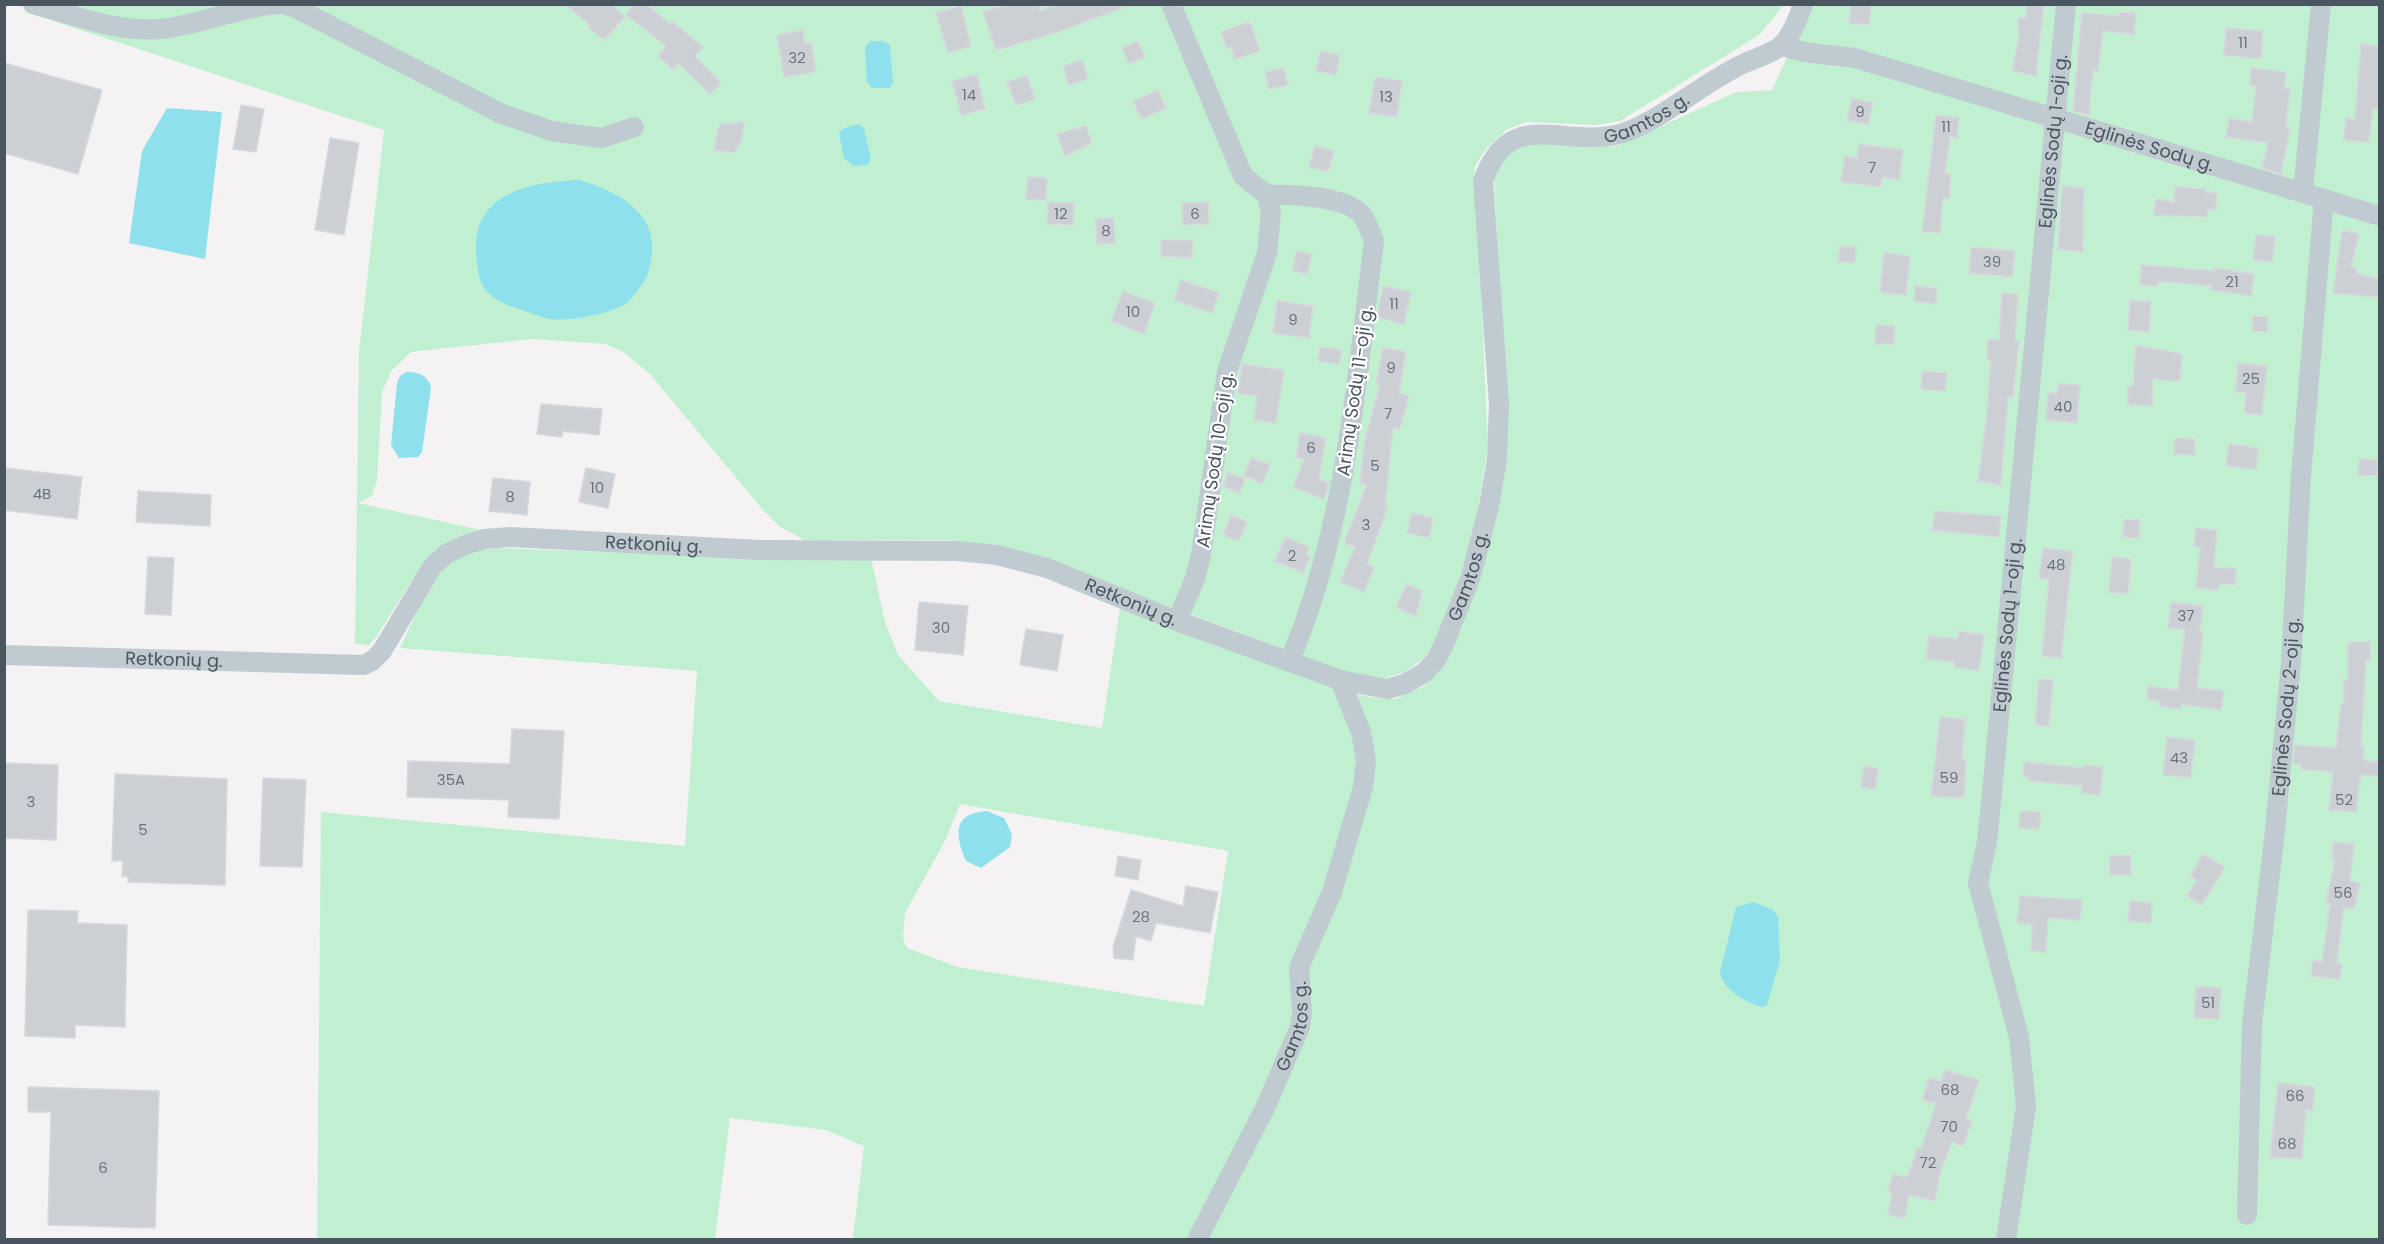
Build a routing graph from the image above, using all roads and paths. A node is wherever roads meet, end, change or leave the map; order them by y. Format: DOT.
graph roads {
  1 [pos="33,4"];
  2 [pos="280,4"];
  3 [pos="1171,4"];
  4 [pos="1803,4"];
  5 [pos="2066,4"];
  6 [pos="2321,4"];
  7 [pos="1782,45"];
  8 [pos="2054,117"];
  9 [pos="634,127"];
  10 [pos="2303,192"];
  11 [pos="1267,195"];
  12 [pos="2324,199"];
  13 [pos="2379,216"];
  14 [pos="1177,621"];
  15 [pos="4,655"];
  16 [pos="1290,660"];
  17 [pos="1340,680"];
  18 [pos="2247,1215"];
  19 [pos="1197,1239"];
  20 [pos="2006,1239"];
  1 -- 2 [label="street"];
  2 -- 9 [label="street"];
  3 -- 11 [label="street"];
  4 -- 7 [label="street"];
  5 -- 8 [label="street, Eglinės Sodų 1-oji g."];
  6 -- 10 [label="street"];
  7 -- 8 [label="street, Eglinės Sodų g."];
  7 -- 17 [label="street, Gamtos g."];
  8 -- 10 [label="street, Eglinės Sodų g."];
  8 -- 20 [label="street, Eglinės Sodų 1-oji g."];
  10 -- 12 [label="street, Eglinės Sodų g."];
  11 -- 14 [label="street, Arimų Sodų 10-oji g."];
  11 -- 16 [label="street, Arimų Sodų 11-oji g."];
  12 -- 13 [label="street, Eglinės Sodų g."];
  12 -- 18 [label="street, Eglinės Sodų 2-oji g."];
  14 -- 15 [label="street, Retkonių g."];
  14 -- 16 [label="street, Retkonių g."];
  16 -- 17 [label="street, Retkonių g."];
  17 -- 19 [label="street, Gamtos g."];
}
